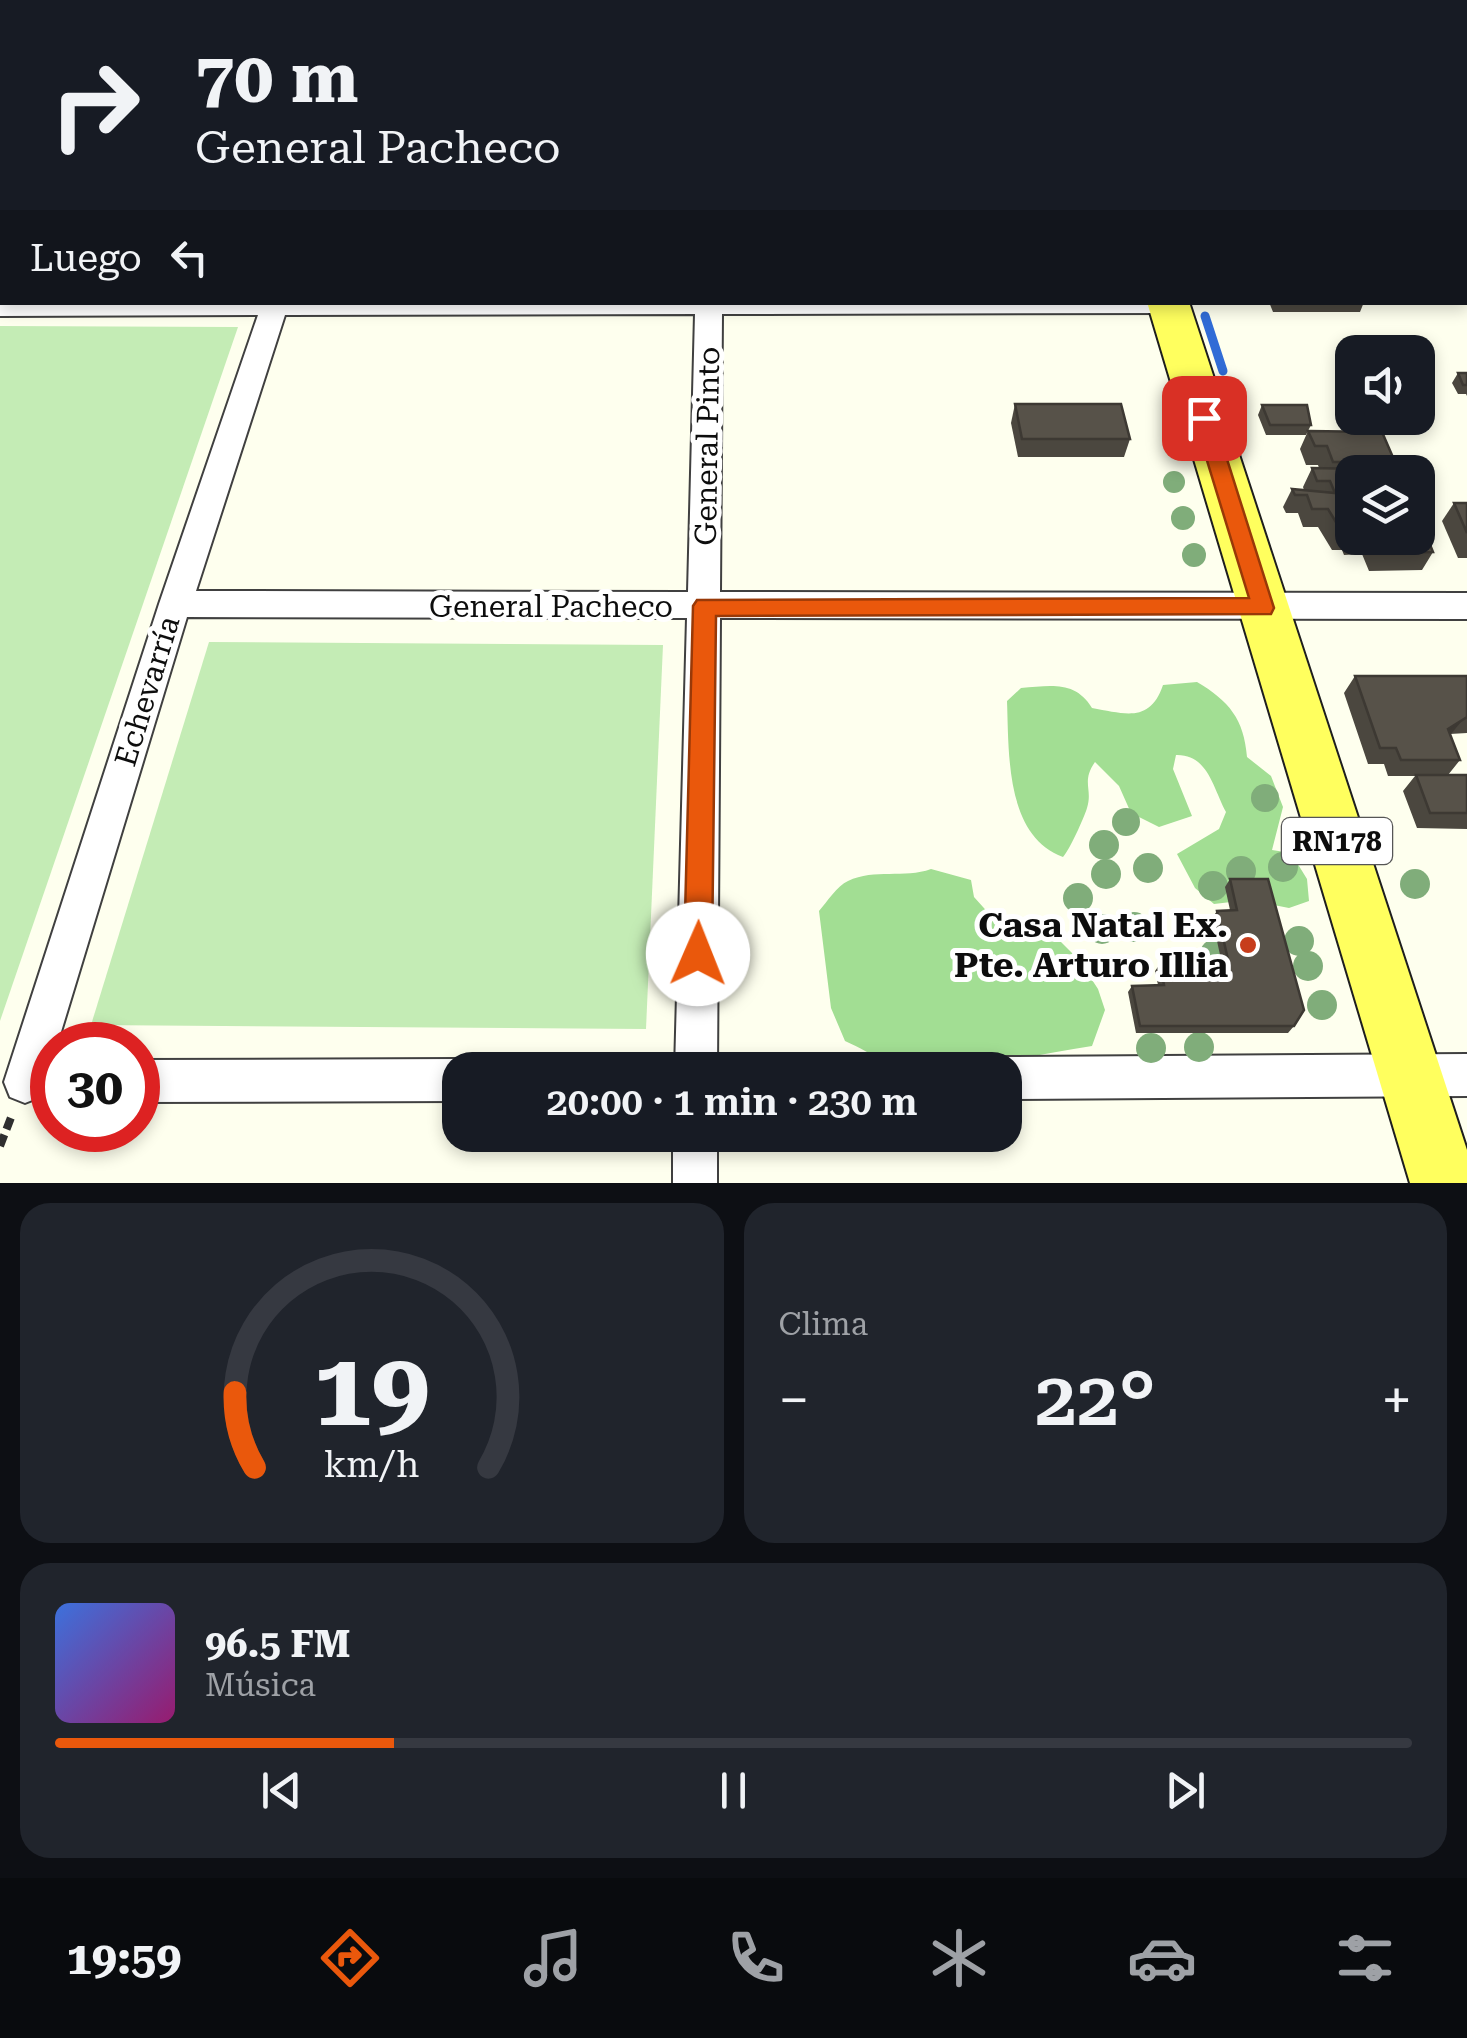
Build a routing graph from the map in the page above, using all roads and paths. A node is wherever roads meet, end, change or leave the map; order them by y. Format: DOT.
graph roads {
  1 [pos="420,305"];
  2 [pos="709,305"];
  3 [pos="1168,305"];
  4 [pos="275,306"];
  5 [pos="0,308"];
  6 [pos="174,604"];
  7 [pos="705,606"];
  8 [pos="1467,606"];
  9 [pos="1263,608"];
  10 [pos="696,1052"];
  11 [pos="1439,1075"];
  12 [pos="1022,1078"];
  13 [pos="442,1080"];
  14 [pos="26,1082"];
  15 [pos="160,1082"];
  16 [pos="695,1152"];
  17 [pos="695,1183"];
  18 [pos="1444,1183"];
  1 -- 4 [label="street"];
  2 -- 7 [label="street, General Pinto"];
  3 -- 9 [label="main road, RN178"];
  4 -- 5 [label="street"];
  4 -- 6 [label="street, Echevarría"];
  6 -- 7 [label="street, General Pacheco"];
  6 -- 14 [label="street, Echevarría"];
  7 -- 9 [label="street, General Pacheco"];
  7 -- 10 [label="street, General Pinto"];
  8 -- 9 [label="street, General Pacheco"];
  9 -- 11 [label="main road, RN178"];
  11 -- 12 [label="street"];
  11 -- 18 [label="main road, RN178"];
  13 -- 15 [label="street"];
  16 -- 17 [label="street"];
}
